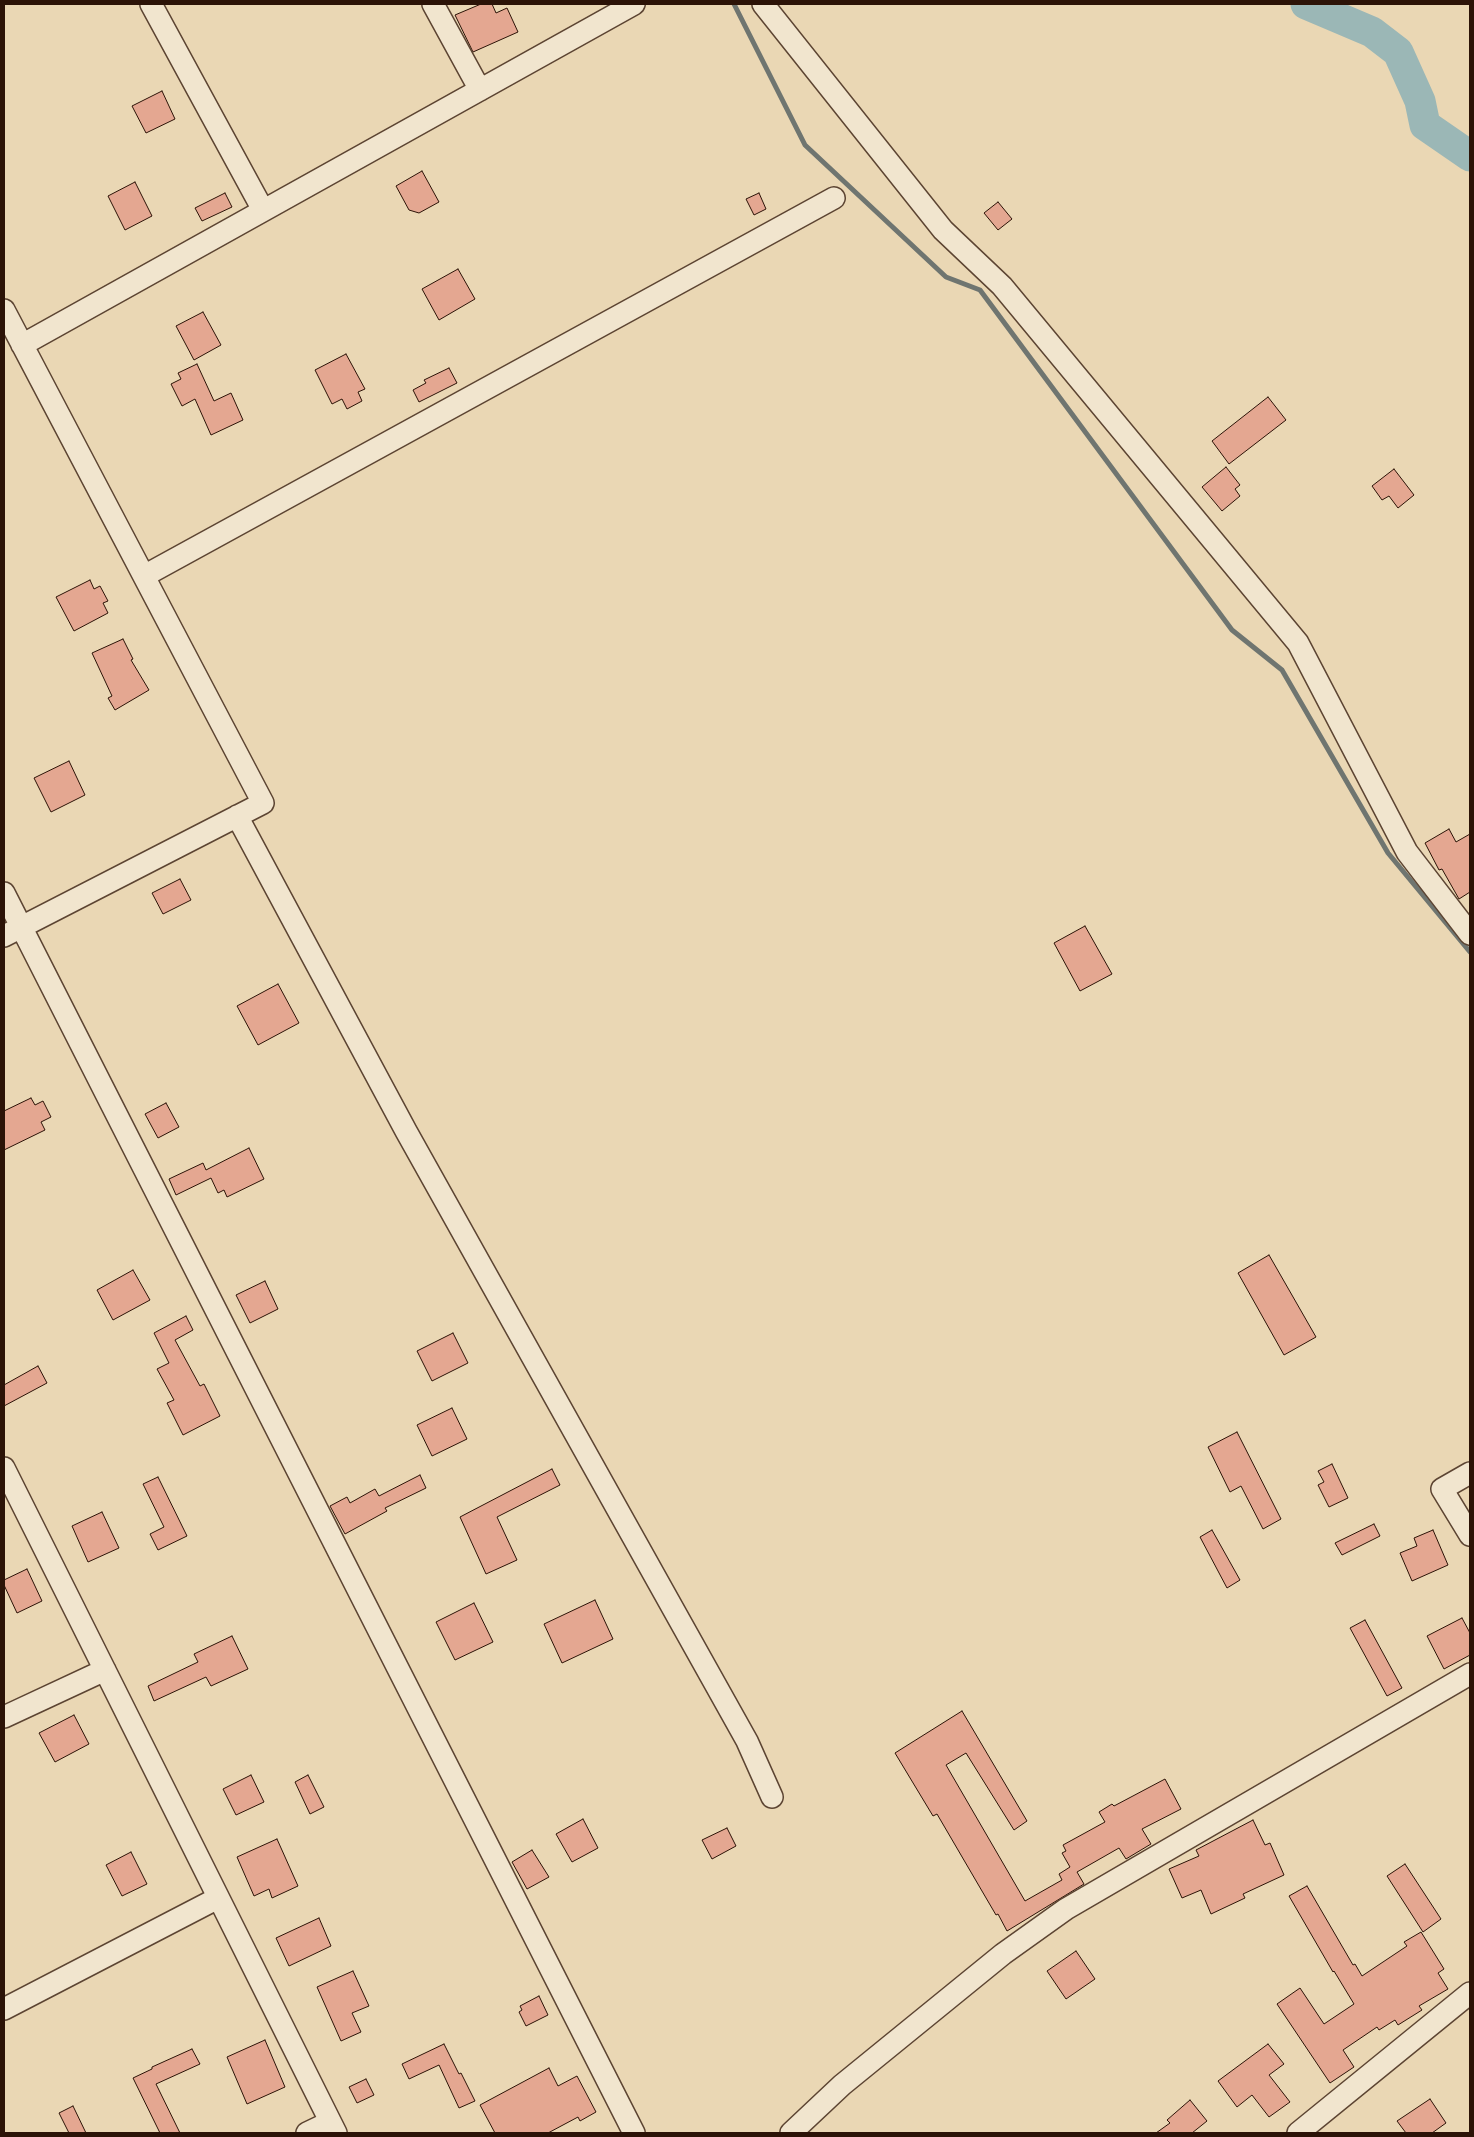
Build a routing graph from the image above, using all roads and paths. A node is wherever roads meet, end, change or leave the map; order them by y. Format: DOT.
graph roads {
  1 [pos="151,4"];
  2 [pos="433,4"];
  3 [pos="634,4"];
  4 [pos="763,4"];
  5 [pos="480,90"];
  6 [pos="834,198"];
  7 [pos="263,210"];
  8 [pos="4,310"];
  9 [pos="22,345"];
  10 [pos="144,576"];
  11 [pos="237,816"];
  12 [pos="4,893"];
  13 [pos="13,931"];
  14 [pos="1470,934"];
  15 [pos="4,1468"];
  16 [pos="1470,1473"];
  17 [pos="1470,1535"];
  18 [pos="105,1670"];
  19 [pos="1470,1674"];
  20 [pos="4,1717"];
  21 [pos="772,1797"];
  22 [pos="218,1898"];
  23 [pos="1470,1993"];
  24 [pos="4,2009"];
  25 [pos="333,2128"];
  26 [pos="307,2133"];
  27 [pos="634,2133"];
  28 [pos="791,2133"];
  29 [pos="1298,2133"];
  1 -- 7 [label="street"];
  2 -- 5 [label="street"];
  3 -- 5 [label="street"];
  4 -- 14 [label="street"];
  5 -- 7 [label="street"];
  6 -- 10 [label="street"];
  7 -- 9 [label="street"];
  8 -- 9 [label="street"];
  9 -- 10 [label="street"];
  10 -- 11 [label="street"];
  11 -- 13 [label="street"];
  11 -- 21 [label="street"];
  12 -- 13 [label="street"];
  13 -- 27 [label="street"];
  15 -- 18 [label="street"];
  16 -- 17 [label="street"];
  18 -- 20 [label="street"];
  18 -- 22 [label="street"];
  19 -- 28 [label="street"];
  22 -- 24 [label="street"];
  22 -- 25 [label="street"];
  23 -- 29 [label="street"];
  25 -- 26 [label="street"];
}
